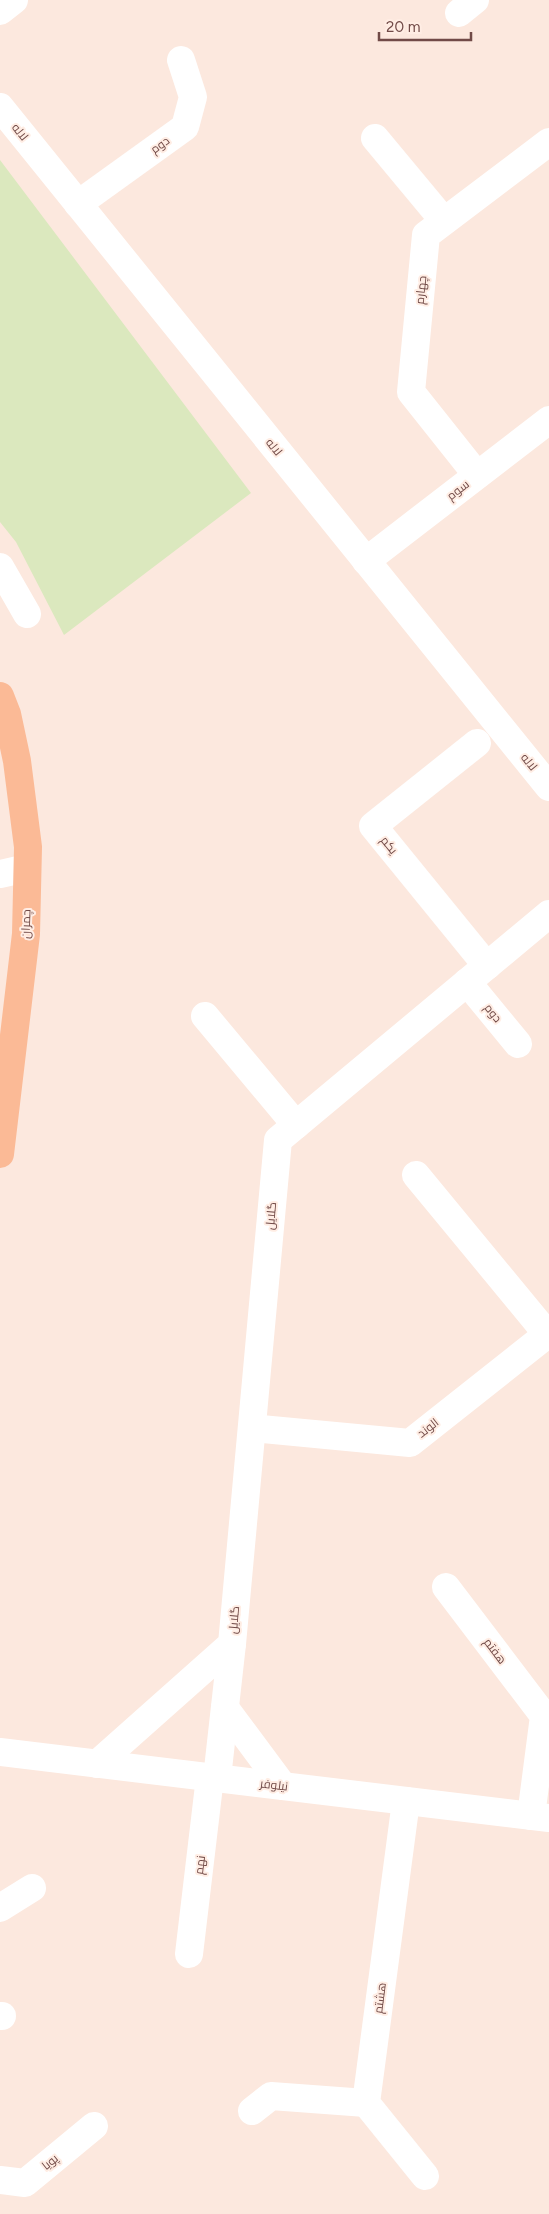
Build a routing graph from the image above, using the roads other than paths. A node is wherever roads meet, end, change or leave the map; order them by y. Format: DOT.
graph roads {
  1 [pos="14,0"];
  2 [pos="0,12"];
  3 [pos="181,60"];
  4 [pos="0,107"];
  5 [pos="375,138"];
  6 [pos="549,142"];
  7 [pos="78,204"];
  8 [pos="444,221"];
  9 [pos="549,420"];
  10 [pos="477,475"];
  11 [pos="366,561"];
  12 [pos="0,567"];
  13 [pos="27,614"];
  14 [pos="0,696"];
  15 [pos="477,743"];
  16 [pos="549,787"];
  17 [pos="27,868"];
  18 [pos="0,874"];
  19 [pos="549,914"];
  20 [pos="477,974"];
  21 [pos="205,1016"];
  22 [pos="518,1044"];
  23 [pos="5,1068"];
  24 [pos="296,1125"];
  25 [pos="0,1154"];
  26 [pos="416,1175"];
  27 [pos="548,1334"];
  28 [pos="252,1428"];
  29 [pos="446,1588"];
  30 [pos="232,1644"];
  31 [pos="225,1708"];
  32 [pos="546,1719"];
  33 [pos="0,1752"];
  34 [pos="97,1764"];
  35 [pos="214,1778"];
  36 [pos="283,1786"];
  37 [pos="406,1801"];
  38 [pos="540,1817"];
  39 [pos="32,1888"];
  40 [pos="0,1908"];
  41 [pos="189,1954"];
  42 [pos="366,2103"];
  43 [pos="252,2111"];
  44 [pos="94,2126"];
  45 [pos="425,2176"];
  46 [pos="0,2180"];
  1 -- 2 [label="street"];
  3 -- 7 [label="street, دوم"];
  4 -- 7 [label="street, لاله"];
  5 -- 8 [label="street"];
  6 -- 8 [label="street, چهارم"];
  7 -- 11 [label="street, لاله"];
  8 -- 10 [label="street, چهارم"];
  9 -- 10 [label="street, سوم"];
  10 -- 11 [label="street, سوم"];
  11 -- 16 [label="street, لاله"];
  12 -- 13 [label="street"];
  14 -- 17 [label="main road, چمران"];
  15 -- 20 [label="street, یکم"];
  17 -- 18 [label="street"];
  17 -- 23 [label="main road, چمران"];
  19 -- 20 [label="street, گلایل"];
  20 -- 22 [label="street, دوم"];
  20 -- 24 [label="street, گلایل"];
  21 -- 24 [label="street"];
  23 -- 25 [label="main road, چمران"];
  24 -- 28 [label="street, گلایل"];
  26 -- 27 [label="street, الوند"];
  27 -- 28 [label="street, الوند"];
  28 -- 30 [label="street, گلایل"];
  29 -- 32 [label="street, هفتم"];
  30 -- 31 [label="street, گلایل"];
  30 -- 34 [label="street, گلایل"];
  31 -- 35 [label="street, گلایل"];
  31 -- 36 [label="street"];
  32 -- 38 [label="street, هفتم"];
  33 -- 34 [label="street, نیلوفر"];
  34 -- 35 [label="street, نیلوفر"];
  35 -- 36 [label="street, نیلوفر"];
  35 -- 41 [label="street, نهم"];
  36 -- 37 [label="street, نیلوفر"];
  37 -- 38 [label="street, نیلوفر"];
  37 -- 42 [label="street, هشتم"];
  39 -- 40 [label="street"];
  42 -- 43 [label="street"];
  42 -- 45 [label="street"];
  44 -- 46 [label="street, پویا"];
}
